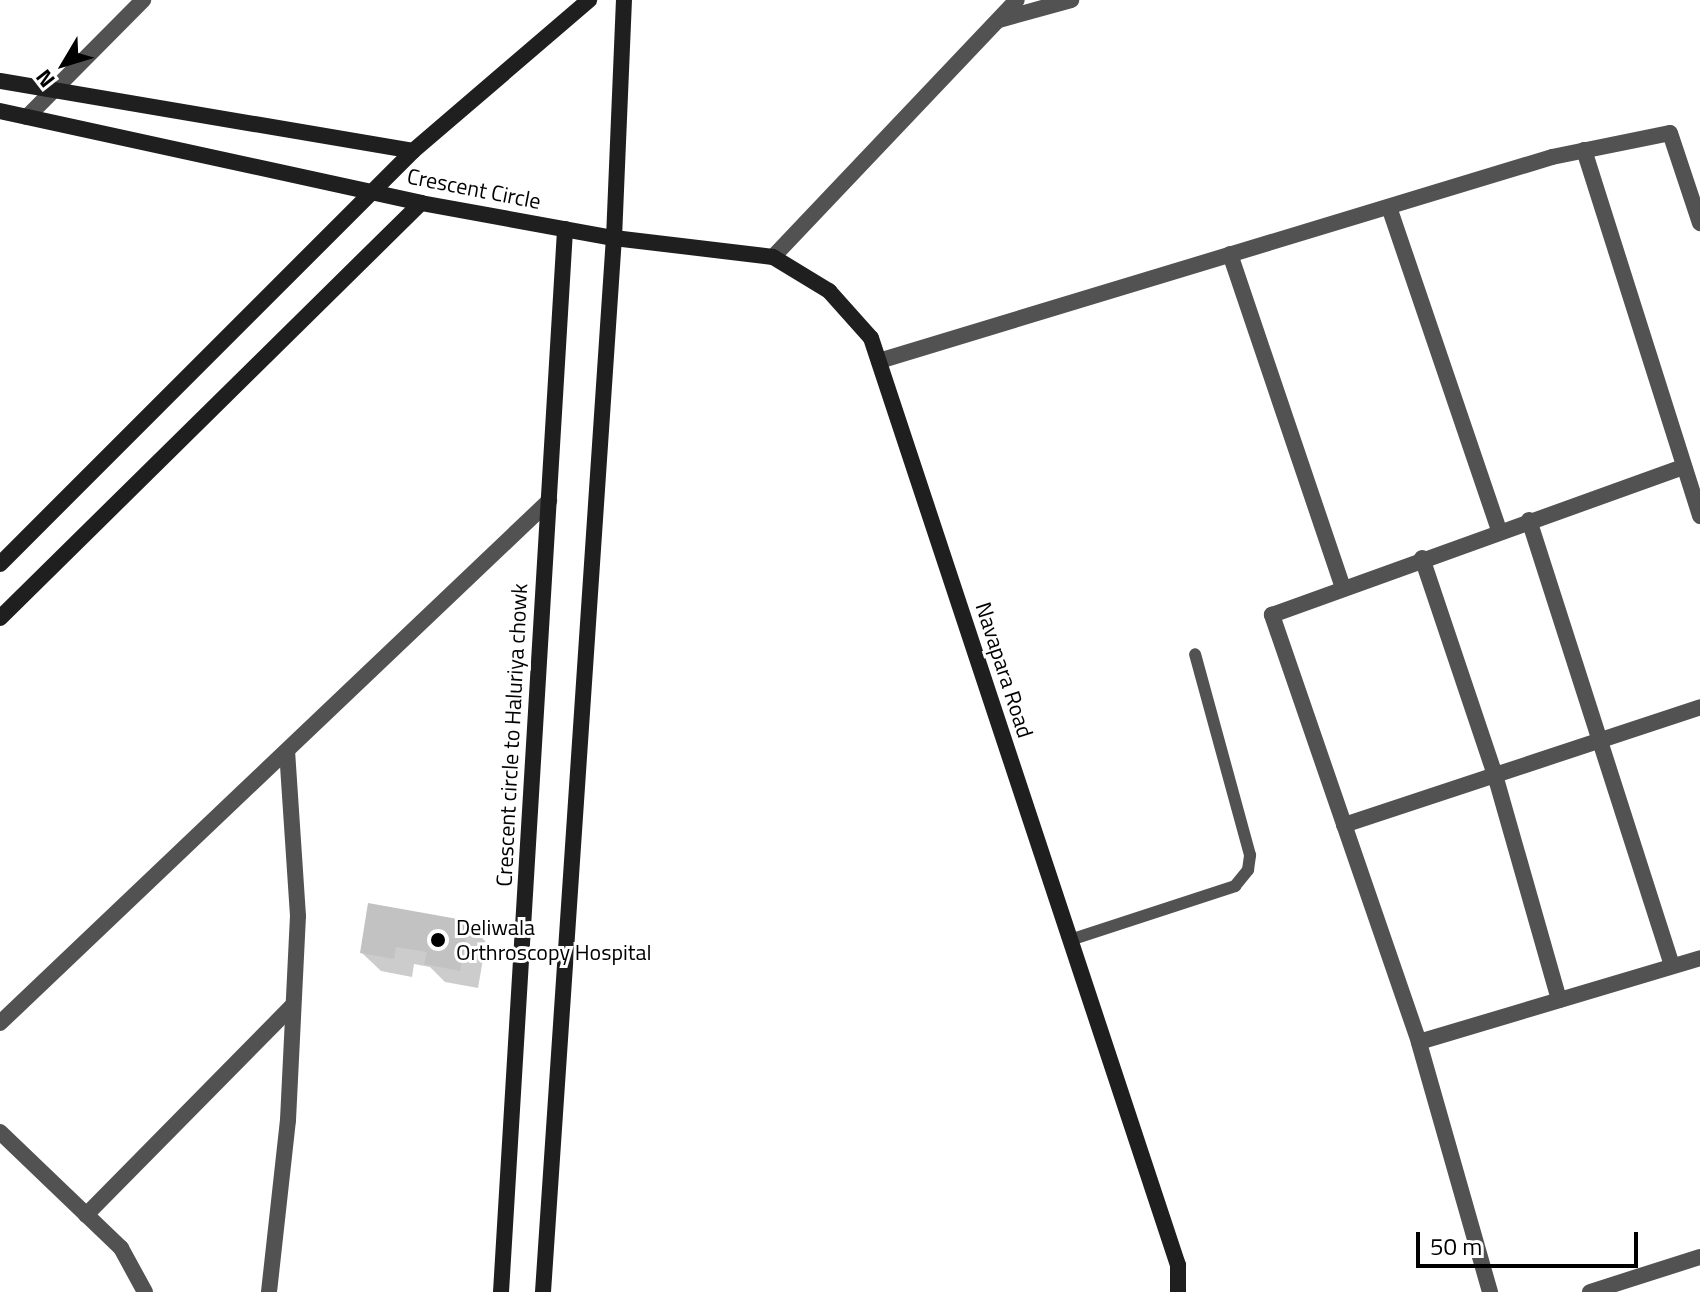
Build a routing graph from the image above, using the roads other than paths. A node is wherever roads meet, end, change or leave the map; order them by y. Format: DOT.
graph roads {
  1 [pos="143,0"];
  2 [pos="589,0"];
  3 [pos="624,0"];
  4 [pos="1017,0"];
  5 [pos="1071,0"];
  6 [pos="574,6"];
  7 [pos="997,21"];
  8 [pos="0,81"];
  9 [pos="56,88"];
  10 [pos="0,111"];
  11 [pos="27,117"];
  12 [pos="1584,150"];
  13 [pos="413,151"];
  14 [pos="375,193"];
  15 [pos="421,203"];
  16 [pos="1389,207"];
  17 [pos="1700,223"];
  18 [pos="565,229"];
  19 [pos="614,238"];
  20 [pos="1230,254"];
  21 [pos="773,257"];
  22 [pos="879,361"];
  23 [pos="1684,467"];
  24 [pos="549,501"];
  25 [pos="1700,516"];
  26 [pos="1529,520"];
  27 [pos="1499,530"];
  28 [pos="1422,558"];
  29 [pos="0,564"];
  30 [pos="1343,588"];
  31 [pos="0,618"];
  32 [pos="1195,654"];
  33 [pos="1700,707"];
  34 [pos="1599,741"];
  35 [pos="287,752"];
  36 [pos="1495,775"];
  37 [pos="1344,825"];
  38 [pos="1070,940"];
  39 [pos="1700,958"];
  40 [pos="1672,966"];
  41 [pos="1559,1000"];
  42 [pos="293,1005"];
  43 [pos="0,1023"];
  44 [pos="1419,1042"];
  45 [pos="0,1132"];
  46 [pos="86,1215"];
  47 [pos="1700,1257"];
  48 [pos="145,1292"];
  49 [pos="269,1292"];
  50 [pos="501,1292"];
  51 [pos="543,1292"];
  52 [pos="1178,1292"];
  53 [pos="1490,1292"];
  54 [pos="1590,1292"];
  1 -- 9 [label="street"];
  2 -- 6 [label="street, Crescent Circle"];
  3 -- 19 [label="street"];
  4 -- 7 [label="street"];
  5 -- 7 [label="street"];
  6 -- 13 [label="street, Crescent Circle"];
  7 -- 21 [label="street"];
  8 -- 9 [label="street"];
  9 -- 11 [label="street"];
  9 -- 13 [label="street"];
  10 -- 11 [label="street"];
  11 -- 14 [label="street"];
  12 -- 16 [label="street"];
  12 -- 17 [label="street"];
  12 -- 23 [label="street"];
  13 -- 14 [label="street, Crescent Circle"];
  14 -- 15 [label="street, Crescent Circle"];
  14 -- 29 [label="street"];
  15 -- 18 [label="street, Crescent Circle"];
  15 -- 31 [label="street"];
  16 -- 20 [label="street"];
  16 -- 27 [label="street"];
  18 -- 19 [label="street, Crescent Circle"];
  18 -- 24 [label="street, Crescent circle to Haluriya chowk"];
  19 -- 21 [label="street, Navapara Road"];
  19 -- 51 [label="street"];
  20 -- 22 [label="street"];
  20 -- 30 [label="street"];
  21 -- 22 [label="street, Navapara Road"];
  22 -- 38 [label="street, Navapara Road"];
  23 -- 25 [label="street"];
  23 -- 26 [label="street"];
  24 -- 35 [label="street"];
  24 -- 50 [label="street, Crescent circle to Haluriya chowk"];
  26 -- 27 [label="street"];
  26 -- 34 [label="street"];
  27 -- 28 [label="street"];
  28 -- 30 [label="street"];
  28 -- 36 [label="street"];
  30 -- 37 [label="street"];
  32 -- 38 [label="lane"];
  33 -- 34 [label="street"];
  34 -- 36 [label="street"];
  34 -- 40 [label="street"];
  35 -- 42 [label="street"];
  35 -- 43 [label="street"];
  36 -- 37 [label="street"];
  36 -- 41 [label="street"];
  37 -- 44 [label="street"];
  38 -- 52 [label="street, Navapara Road"];
  39 -- 40 [label="street"];
  40 -- 41 [label="street"];
  41 -- 44 [label="street"];
  42 -- 46 [label="street"];
  42 -- 49 [label="street"];
  44 -- 53 [label="street"];
  45 -- 46 [label="street"];
  46 -- 48 [label="street"];
  47 -- 54 [label="street"];
}
